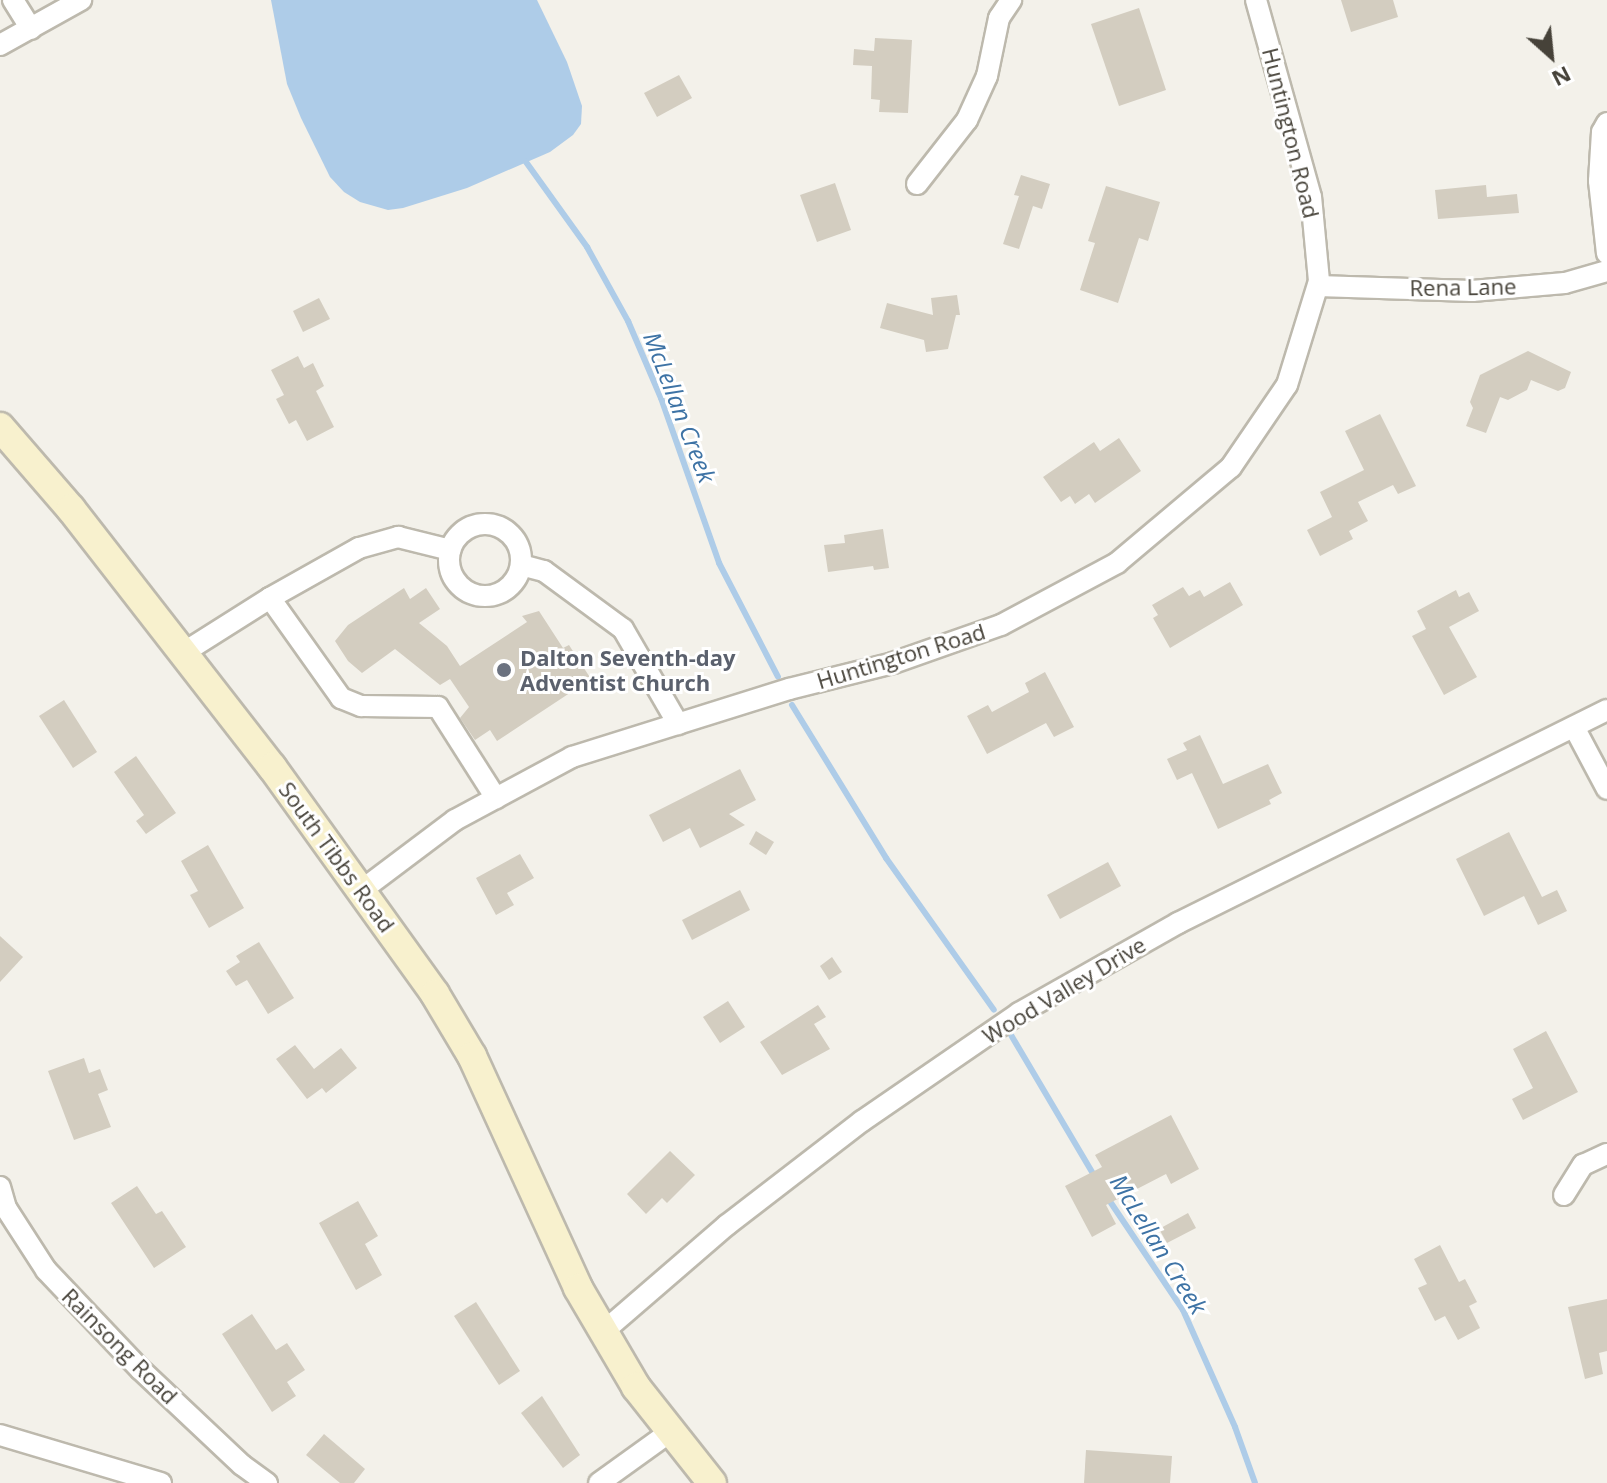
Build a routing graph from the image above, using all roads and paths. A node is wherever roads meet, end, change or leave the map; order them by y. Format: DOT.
graph roads {
  1 [pos="13,0"];
  2 [pos="81,0"];
  3 [pos="1011,0"];
  4 [pos="1256,0"];
  5 [pos="31,29"];
  6 [pos="0,45"];
  7 [pos="1607,123"];
  8 [pos="917,184"];
  9 [pos="1607,254"];
  10 [pos="1607,271"];
  11 [pos="1318,286"];
  12 [pos="0,427"];
  13 [pos="450,550"];
  14 [pos="521,565"];
  15 [pos="270,598"];
  16 [pos="183,653"];
  17 [pos="1607,710"];
  18 [pos="678,724"];
  19 [pos="1574,727"];
  20 [pos="1607,789"];
  21 [pos="496,798"];
  22 [pos="362,890"];
  23 [pos="1607,1154"];
  24 [pos="0,1187"];
  25 [pos="1564,1195"];
  26 [pos="603,1332"];
  27 [pos="670,1432"];
  28 [pos="0,1435"];
  29 [pos="161,1483"];
  30 [pos="267,1483"];
  31 [pos="599,1483"];
  32 [pos="712,1483"];
  1 -- 5 [label="street"];
  2 -- 5 [label="street"];
  3 -- 8 [label="street"];
  4 -- 11 [label="street, Huntington Road"];
  5 -- 6 [label="street"];
  7 -- 9 [label="street"];
  10 -- 11 [label="street, Rena Lane"];
  11 -- 18 [label="street, Huntington Road"];
  12 -- 16 [label="street, South Tibbs Road"];
  13 -- 14 [label="street"];
  13 -- 14 [label="street"];
  13 -- 15 [label="street"];
  14 -- 18 [label="street"];
  15 -- 16 [label="street"];
  15 -- 21 [label="street"];
  16 -- 22 [label="street, South Tibbs Road"];
  17 -- 19 [label="street, Wood Valley Drive"];
  18 -- 21 [label="street, Huntington Road"];
  19 -- 20 [label="street"];
  19 -- 26 [label="street, Wood Valley Drive"];
  21 -- 22 [label="street, Huntington Road"];
  22 -- 26 [label="street, South Tibbs Road"];
  23 -- 25 [label="street"];
  24 -- 30 [label="street, Rainsong Road"];
  26 -- 27 [label="street, South Tibbs Road"];
  27 -- 31 [label="street"];
  27 -- 32 [label="street, South Tibbs Road"];
  28 -- 29 [label="street"];
}
